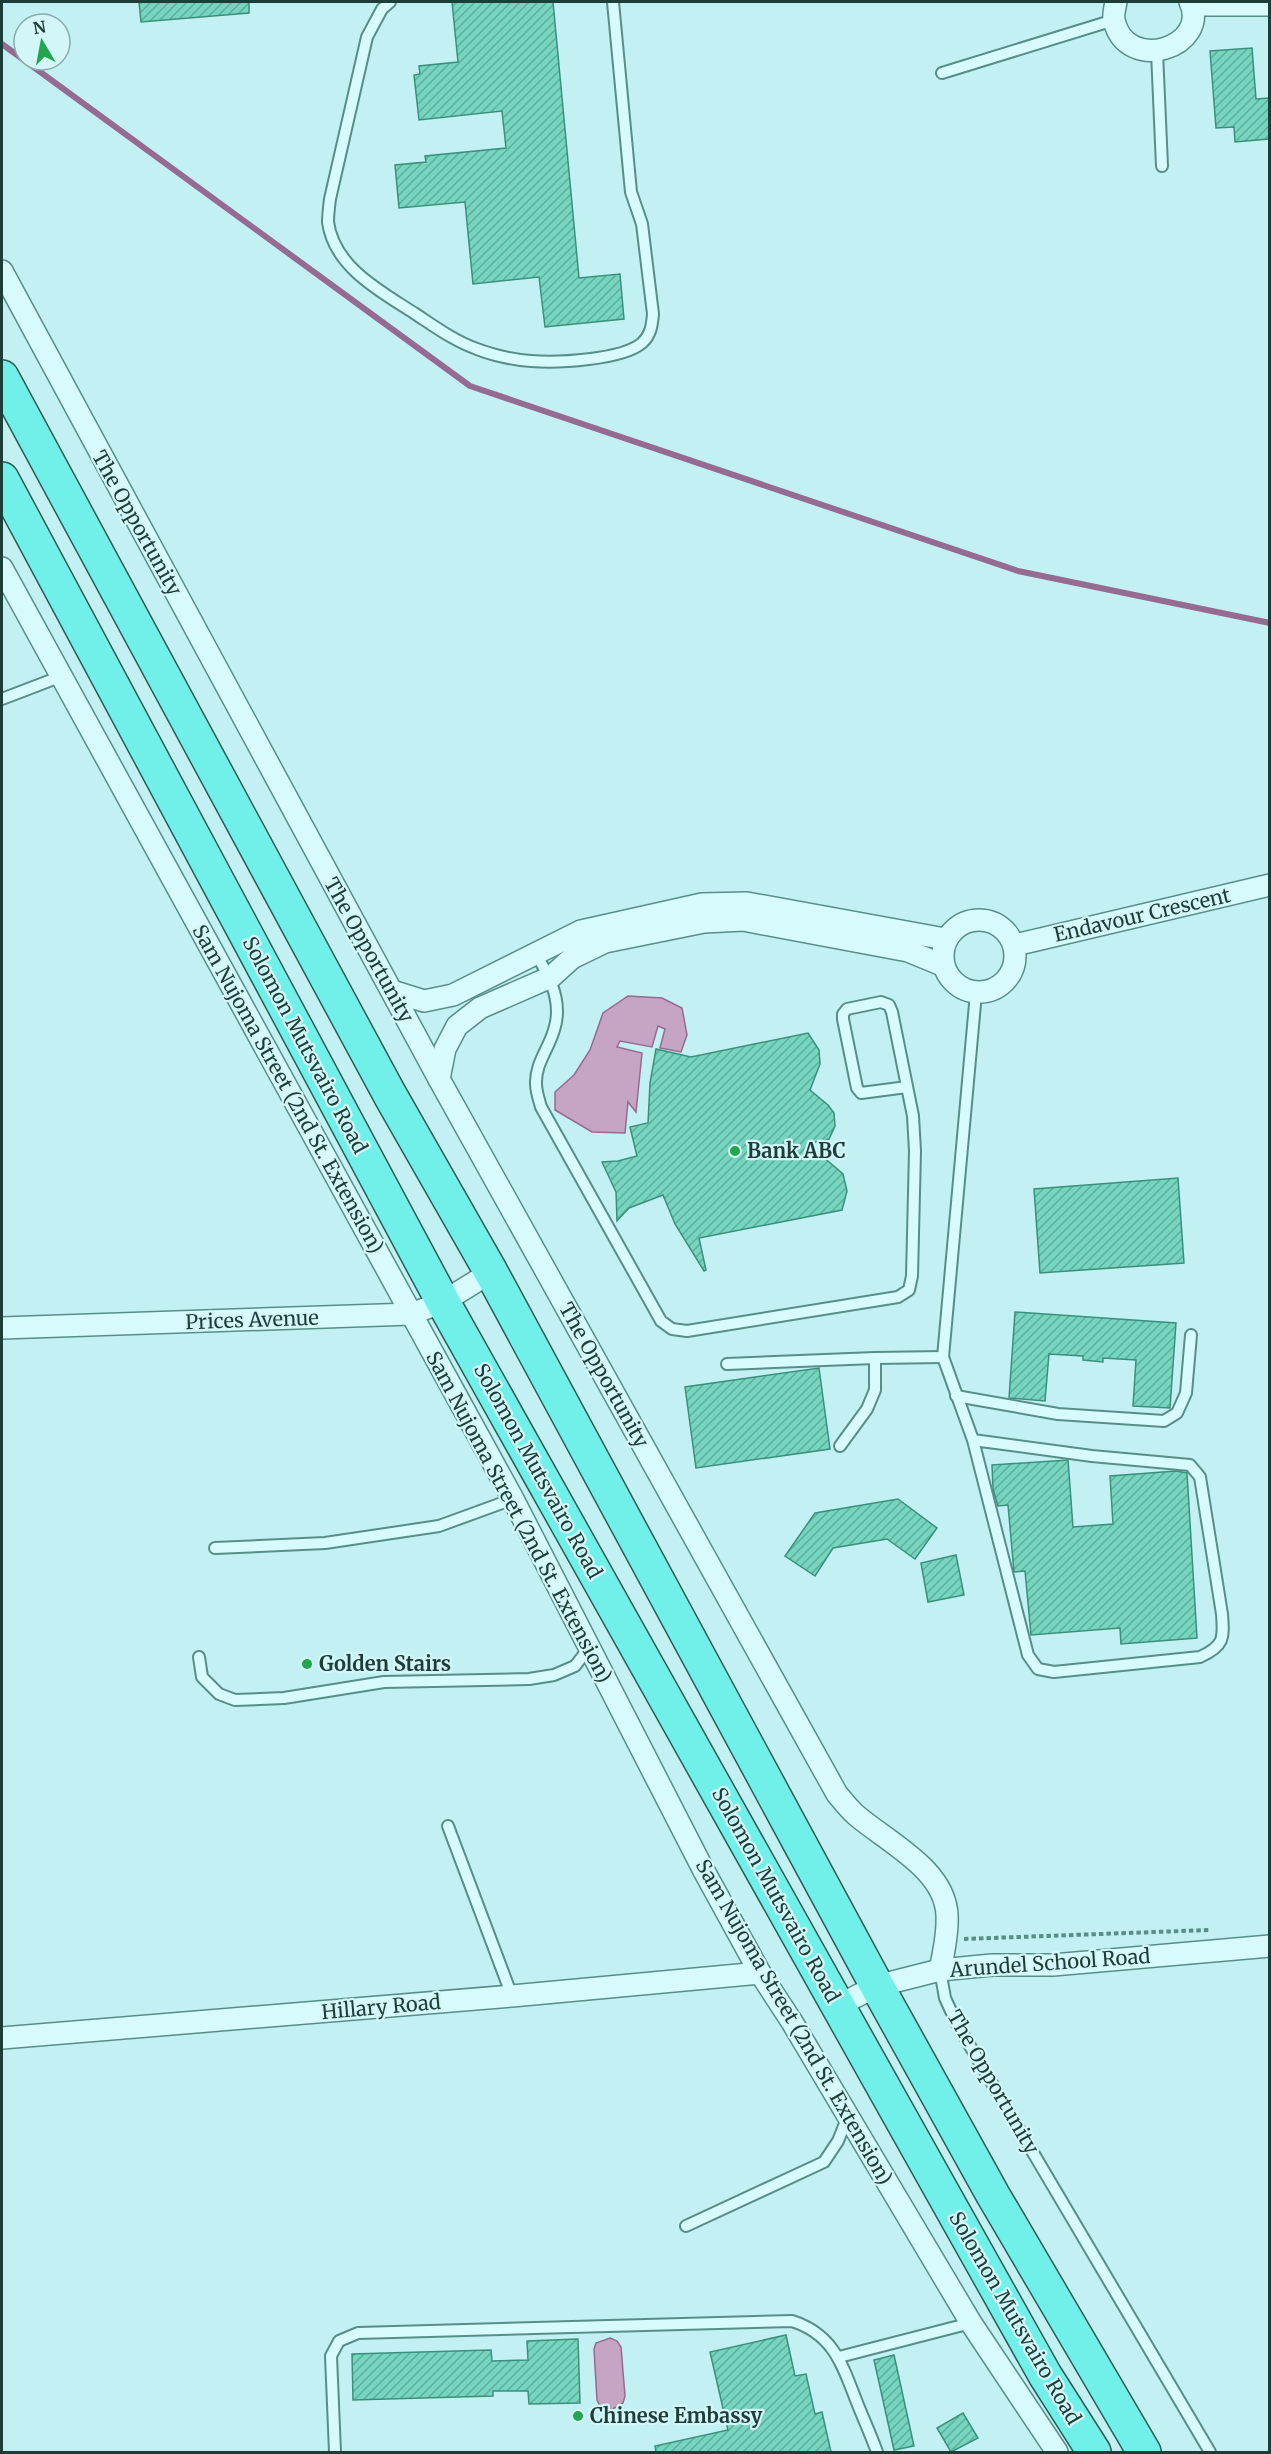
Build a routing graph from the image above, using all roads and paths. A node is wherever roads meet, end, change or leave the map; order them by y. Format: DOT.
graph roads {
  1 [pos="390,2"];
  2 [pos="613,2"];
  3 [pos="1191,3"];
  4 [pos="1269,5"];
  5 [pos="1115,11"];
  6 [pos="1156,52"];
  7 [pos="942,73"];
  8 [pos="1162,166"];
  9 [pos="2,271"];
  10 [pos="2,377"];
  11 [pos="2,479"];
  12 [pos="2,568"];
  13 [pos="62,676"];
  14 [pos="2,699"];
  15 [pos="1269,885"];
  16 [pos="945,939"];
  17 [pos="1015,945"];
  18 [pos="536,955"];
  19 [pos="942,965"];
  20 [pos="551,977"];
  21 [pos="392,991"];
  22 [pos="976,993"];
  23 [pos="440,1080"];
  24 [pos="907,1087"];
  25 [pos="491,1272"];
  26 [pos="443,1302"];
  27 [pos="411,1314"];
  28 [pos="2,1328"];
  29 [pos="1191,1335"];
  30 [pos="943,1357"];
  31 [pos="875,1358"];
  32 [pos="727,1364"];
  33 [pos="956,1396"];
  34 [pos="973,1440"];
  35 [pos="840,1446"];
  36 [pos="513,1499"];
  37 [pos="215,1548"];
  38 [pos="590,1648"];
  39 [pos="199,1656"];
  40 [pos="448,1826"];
  41 [pos="1210,1930"];
  42 [pos="946,1940"];
  43 [pos="1269,1946"];
  44 [pos="940,1970"];
  45 [pos="760,1973"];
  46 [pos="877,1986"];
  47 [pos="512,1996"];
  48 [pos="837,2006"];
  49 [pos="2,2038"];
  50 [pos="848,2116"];
  51 [pos="686,2226"];
  52 [pos="971,2323"];
  53 [pos="839,2357"];
  54 [pos="335,2452"];
  55 [pos="877,2452"];
  56 [pos="1057,2452"];
  57 [pos="1094,2452"];
  58 [pos="1143,2452"];
  59 [pos="1210,2452"];
  1 -- 2 [label="lane"];
  3 -- 4 [label="street"];
  3 -- 6 [label="street"];
  5 -- 6 [label="street"];
  5 -- 7 [label="lane"];
  6 -- 8 [label="lane"];
  9 -- 21 [label="street, The Opportunity"];
  10 -- 25 [label="highway"];
  11 -- 26 [label="highway, Solomon Mutsvairo Road"];
  12 -- 13 [label="street, Sam Nujoma Street (2nd St. Extension)"];
  13 -- 14 [label="lane"];
  13 -- 27 [label="street, Sam Nujoma Street (2nd St. Extension)"];
  15 -- 17 [label="street, Endavour Crescent"];
  16 -- 17 [label="street"];
  16 -- 18 [label="street"];
  16 -- 19 [label="street"];
  17 -- 22 [label="street"];
  18 -- 20 [label="lane"];
  18 -- 21 [label="street"];
  19 -- 20 [label="street"];
  19 -- 22 [label="street"];
  20 -- 23 [label="street"];
  20 -- 24 [label="lane"];
  21 -- 23 [label="street, The Opportunity"];
  22 -- 30 [label="lane"];
  23 -- 42 [label="street, The Opportunity"];
  24 -- 24 [label="lane"];
  25 -- 26 [label="street, Prices Avenue"];
  25 -- 46 [label="highway"];
  26 -- 27 [label="street, Prices Avenue"];
  26 -- 48 [label="highway, Solomon Mutsvairo Road"];
  27 -- 28 [label="street, Prices Avenue"];
  27 -- 36 [label="street, Sam Nujoma Street (2nd St. Extension)"];
  29 -- 33 [label="lane"];
  30 -- 31 [label="lane"];
  30 -- 33 [label="lane"];
  31 -- 32 [label="lane"];
  31 -- 35 [label="lane"];
  33 -- 34 [label="lane"];
  34 -- 34 [label="lane"];
  36 -- 37 [label="lane"];
  36 -- 38 [label="street, Sam Nujoma Street (2nd St. Extension)"];
  38 -- 39 [label="lane"];
  38 -- 45 [label="street, Sam Nujoma Street (2nd St. Extension)"];
  40 -- 47 [label="lane"];
  41 -- 42 [label="path"];
  42 -- 44 [label="street, The Opportunity"];
  43 -- 44 [label="street, Arundel School Road"];
  44 -- 46 [label="street, Arundel School Road"];
  44 -- 59 [label="lane, The Opportunity"];
  45 -- 47 [label="street, Hillary Road"];
  45 -- 50 [label="street, Sam Nujoma Street (2nd St. Extension)"];
  46 -- 48 [label="street, Arundel School Road"];
  46 -- 58 [label="highway"];
  47 -- 49 [label="street, Hillary Road"];
  48 -- 57 [label="highway, Solomon Mutsvairo Road"];
  50 -- 51 [label="lane"];
  50 -- 52 [label="street, Sam Nujoma Street (2nd St. Extension)"];
  52 -- 53 [label="lane"];
  52 -- 56 [label="street, Sam Nujoma Street (2nd St. Extension)"];
  53 -- 54 [label="lane"];
  53 -- 55 [label="lane"];
}
